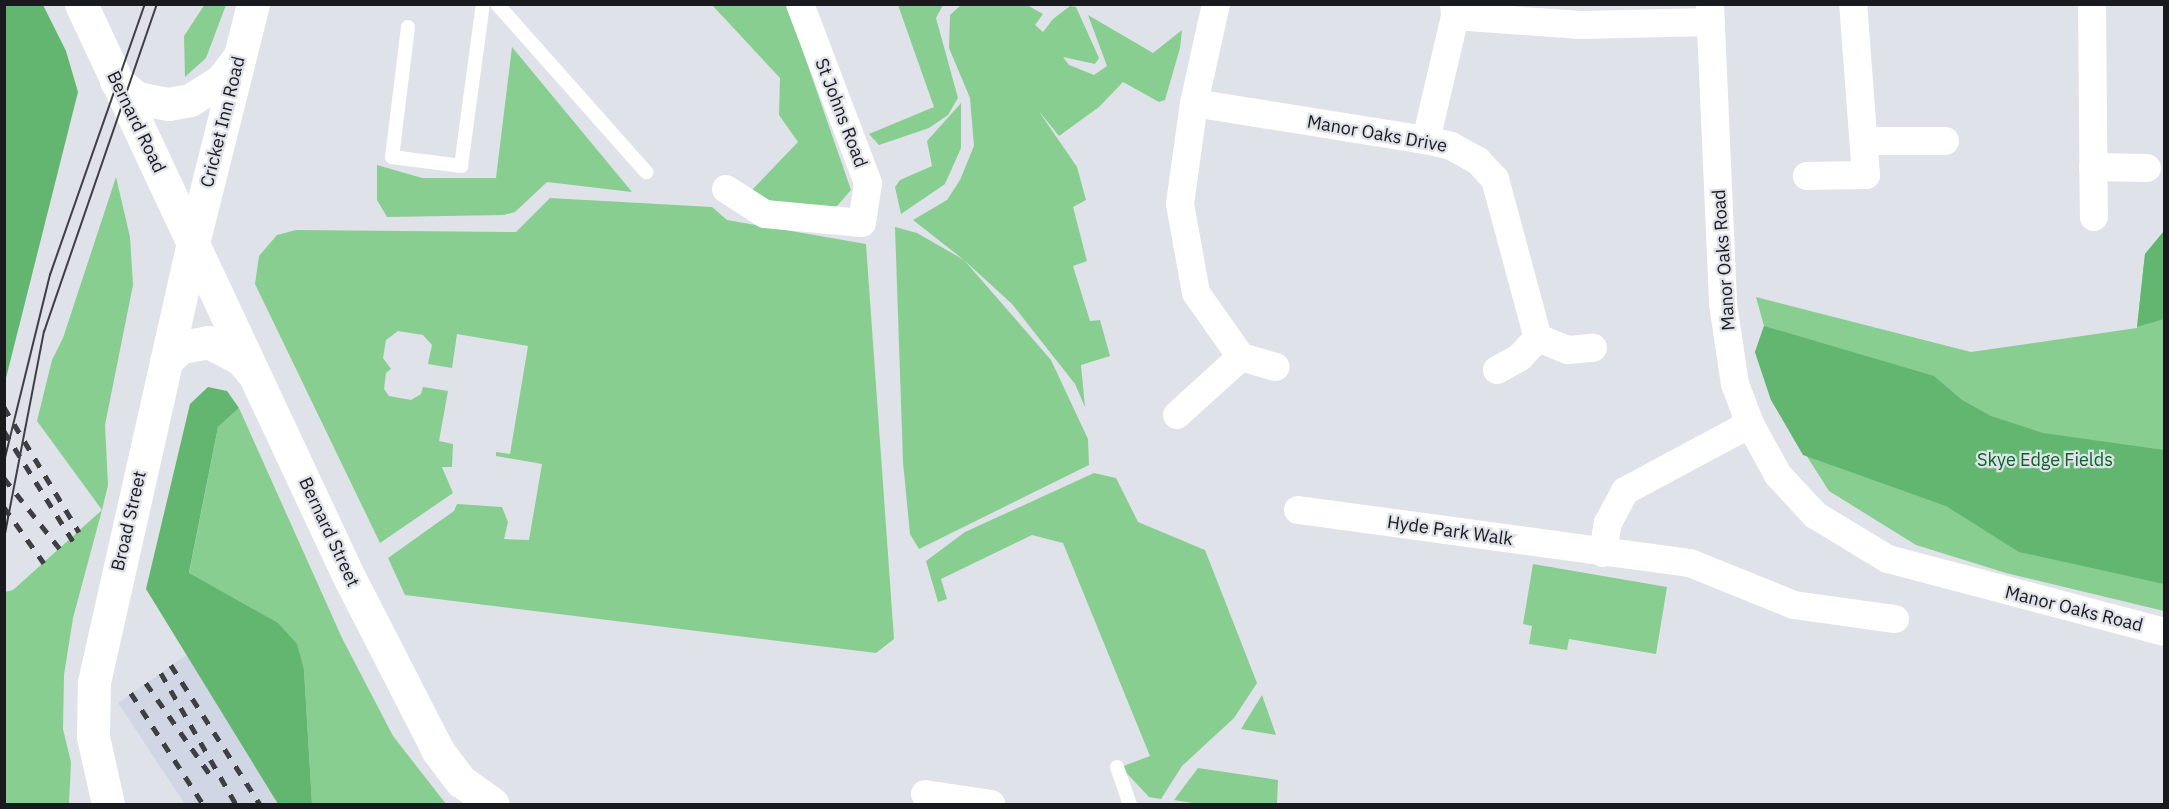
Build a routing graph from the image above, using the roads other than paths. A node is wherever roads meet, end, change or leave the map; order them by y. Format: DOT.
graph roads {
  1 [pos="81,4"];
  2 [pos="253,4"];
  3 [pos="483,4"];
  4 [pos="497,4"];
  5 [pos="800,4"];
  6 [pos="1216,4"];
  7 [pos="1852,4"];
  8 [pos="2092,4"];
  9 [pos="1454,10"];
  10 [pos="1711,13"];
  11 [pos="408,27"];
  12 [pos="239,57"];
  13 [pos="116,81"];
  14 [pos="1194,102"];
  15 [pos="1426,140"];
  16 [pos="1865,141"];
  17 [pos="1945,141"];
  18 [pos="2093,167"];
  19 [pos="2147,168"];
  20 [pos="646,172"];
  21 [pos="1807,176"];
  22 [pos="726,189"];
  23 [pos="2094,217"];
  24 [pos="194,239"];
  25 [pos="1538,338"];
  26 [pos="1593,348"];
  27 [pos="1241,357"];
  28 [pos="166,361"];
  29 [pos="1276,367"];
  30 [pos="1497,369"];
  31 [pos="258,379"];
  32 [pos="1177,415"];
  33 [pos="1750,424"];
  34 [pos="1298,510"];
  35 [pos="1603,552"];
  36 [pos="1895,619"];
  37 [pos="2164,632"];
  38 [pos="1118,768"];
  39 [pos="925,794"];
  40 [pos="108,804"];
  41 [pos="493,804"];
  42 [pos="991,804"];
  43 [pos="1130,804"];
  1 -- 13 [label="main road, Bernard Road"];
  2 -- 12 [label="main road, Cricket Inn Road"];
  3 -- 11 [label="lane"];
  4 -- 20 [label="lane"];
  5 -- 22 [label="street, St Johns Road"];
  6 -- 14 [label="street"];
  7 -- 16 [label="street"];
  8 -- 18 [label="street"];
  9 -- 10 [label="street"];
  9 -- 15 [label="street"];
  10 -- 33 [label="street, Manor Oaks Road"];
  12 -- 13 [label="main road"];
  12 -- 24 [label="main road, Cricket Inn Road"];
  13 -- 24 [label="main road, Bernard Road"];
  14 -- 15 [label="street, Manor Oaks Drive"];
  14 -- 27 [label="street"];
  15 -- 25 [label="street, Manor Oaks Drive"];
  16 -- 17 [label="street"];
  16 -- 21 [label="street"];
  18 -- 19 [label="street"];
  18 -- 23 [label="street"];
  24 -- 28 [label="main road, Broad Street"];
  24 -- 31 [label="main road, Bernard Street"];
  25 -- 26 [label="street"];
  25 -- 30 [label="street"];
  27 -- 29 [label="street"];
  27 -- 32 [label="street"];
  28 -- 31 [label="main road"];
  28 -- 40 [label="main road, Broad Street"];
  31 -- 41 [label="main road, Bernard Street"];
  33 -- 35 [label="street"];
  33 -- 37 [label="street, Manor Oaks Road"];
  34 -- 35 [label="street, Hyde Park Walk"];
  35 -- 36 [label="street, Hyde Park Walk"];
  38 -- 43 [label="lane"];
  39 -- 42 [label="street"];
}
